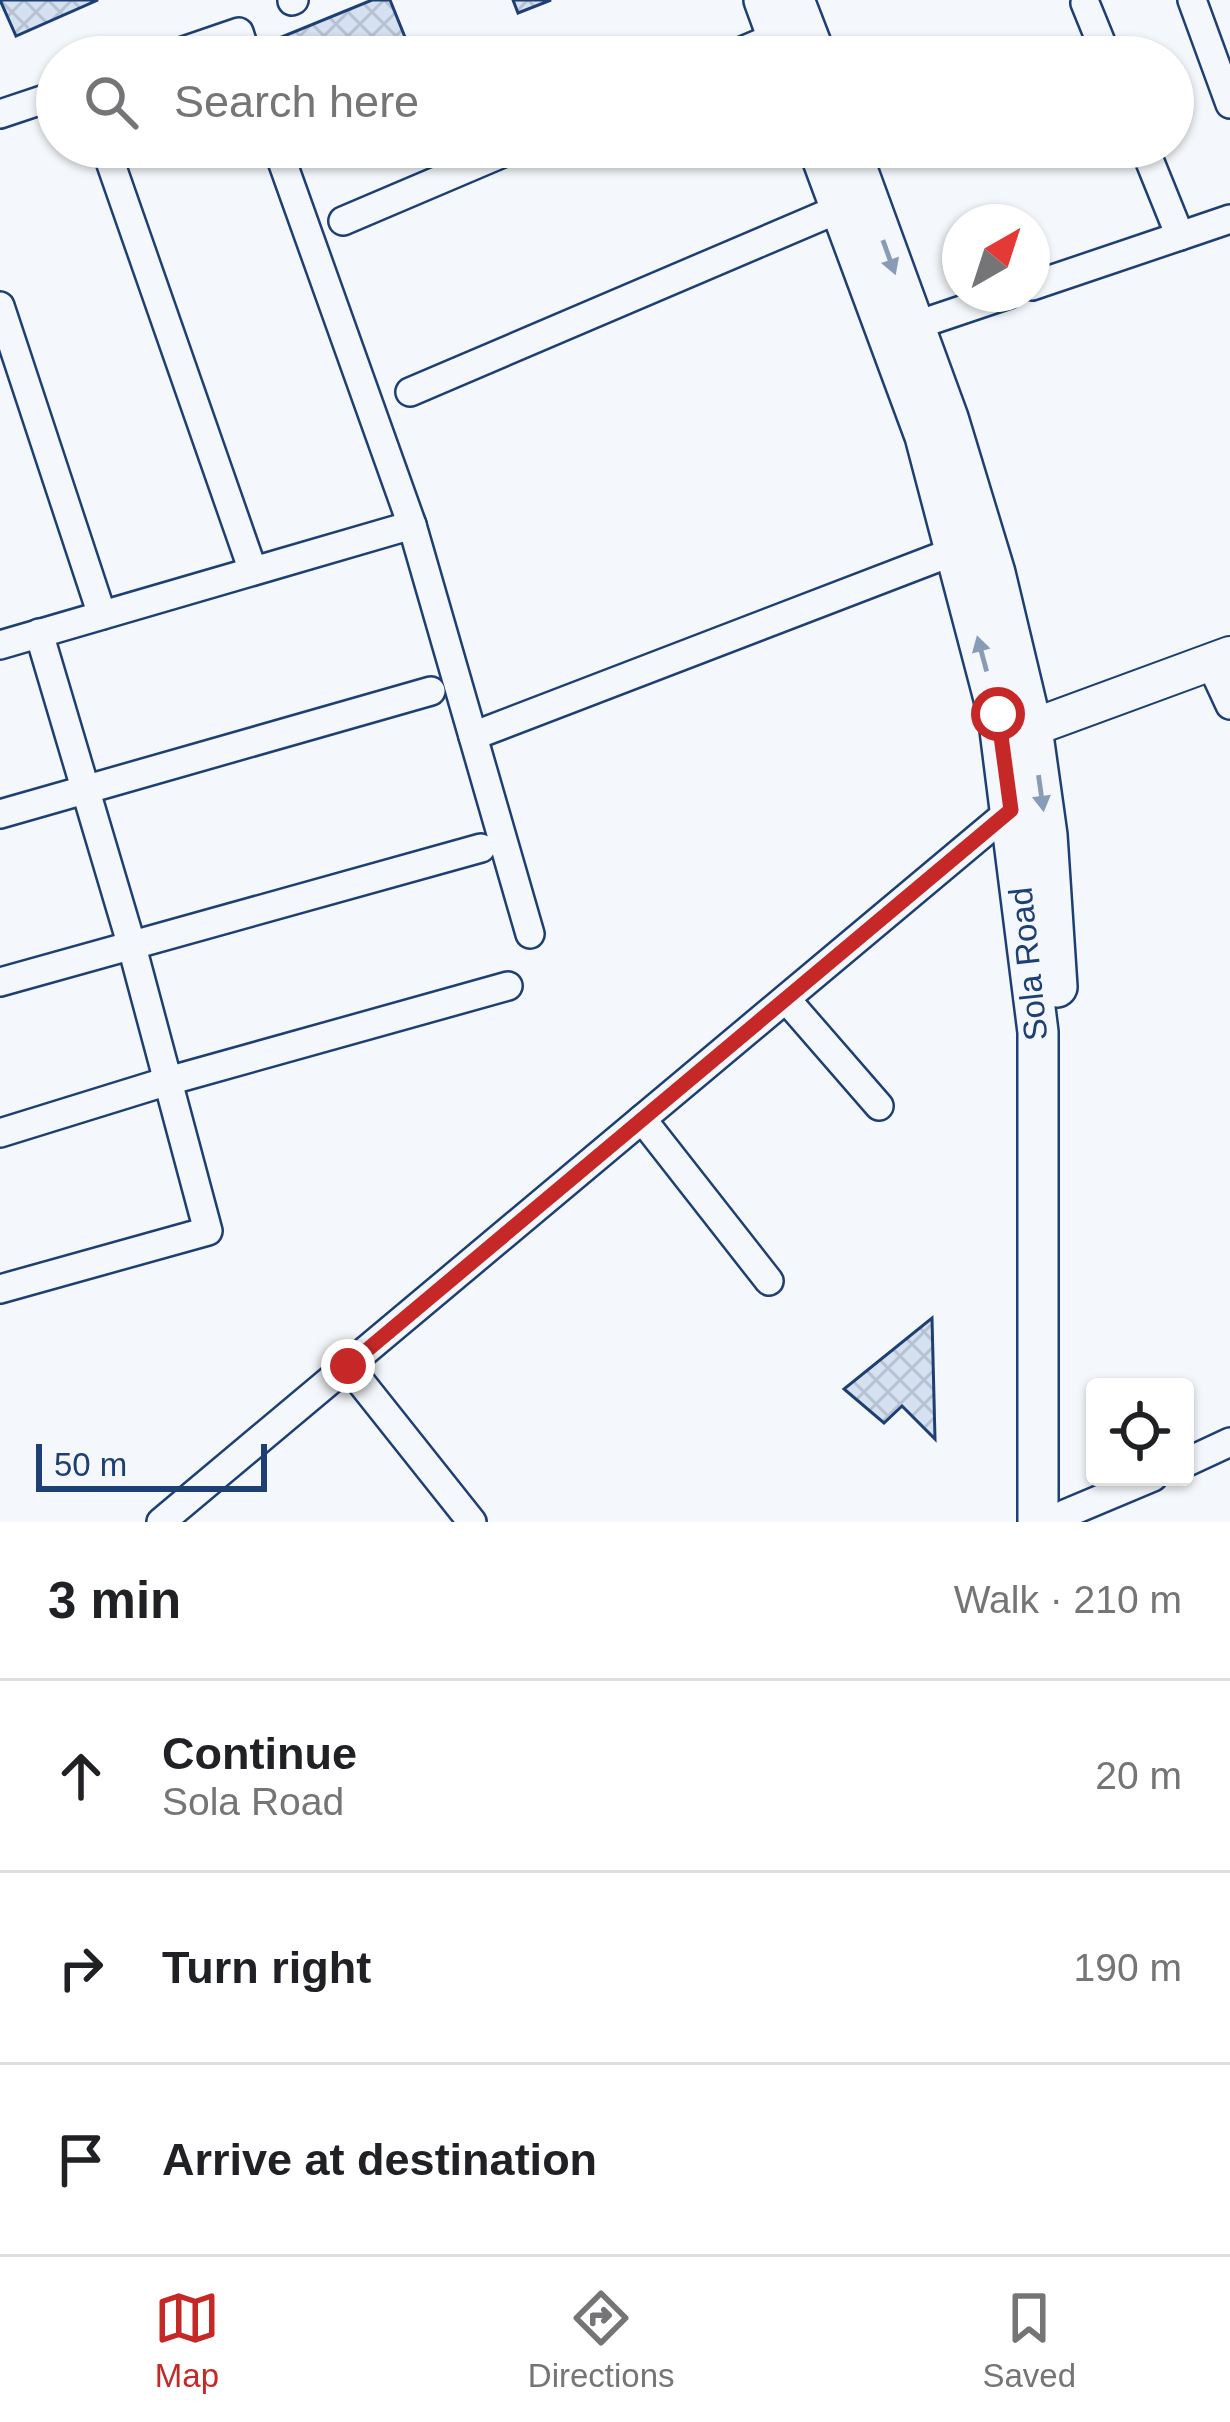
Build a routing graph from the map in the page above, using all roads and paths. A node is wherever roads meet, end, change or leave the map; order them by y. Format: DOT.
graph roads {
  1 [pos="794,0"];
  2 [pos="1192,0"];
  3 [pos="1085,3"];
  4 [pos="807,36"];
  5 [pos="1099,36"];
  6 [pos="36,101"];
  7 [pos="1230,104"];
  8 [pos="0,114"];
  9 [pos="111,168"];
  10 [pos="285,168"];
  11 [pos="468,168"];
  12 [pos="826,168"];
  13 [pos="857,168"];
  14 [pos="1152,168"];
  15 [pos="841,208"];
  16 [pos="1230,219"];
  17 [pos="343,221"];
  18 [pos="1180,236"];
  19 [pos="1050,280"];
  20 [pos="0,306"];
  21 [pos="956,312"];
  22 [pos="914,326"];
  23 [pos="410,392"];
  24 [pos="412,525"];
  25 [pos="955,551"];
  26 [pos="254,571"];
  27 [pos="102,615"];
  28 [pos="39,634"];
  29 [pos="0,645"];
  30 [pos="1220,658"];
  31 [pos="431,692"];
  32 [pos="1230,705"];
  33 [pos="1017,734"];
  34 [pos="473,736"];
  35 [pos="85,789"];
  36 [pos="1011,810"];
  37 [pos="0,814"];
  38 [pos="482,848"];
  39 [pos="530,934"];
  40 [pos="130,943"];
  41 [pos="0,982"];
  42 [pos="508,986"];
  43 [pos="786,999"];
  44 [pos="168,1081"];
  45 [pos="879,1106"];
  46 [pos="642,1119"];
  47 [pos="0,1133"];
  48 [pos="770,1281"];
  49 [pos="0,1289"];
  50 [pos="348,1366"];
  51 [pos="1230,1442"];
  52 [pos="1194,1458"];
  53 [pos="1130,1486"];
  54 [pos="1047,1519"];
  55 [pos="166,1521"];
  56 [pos="472,1522"];
  1 -- 4 [label="main road"];
  2 -- 7 [label="street"];
  3 -- 5 [label="street"];
  6 -- 8 [label="street"];
  9 -- 26 [label="street"];
  10 -- 24 [label="street"];
  11 -- 17 [label="street"];
  12 -- 15 [label="main road, Sola Road"];
  13 -- 22 [label="main road, Sola Road, one-way"];
  14 -- 18 [label="street"];
  15 -- 23 [label="street"];
  15 -- 25 [label="main road, Sola Road"];
  16 -- 18 [label="street"];
  18 -- 19 [label="street"];
  20 -- 27 [label="street"];
  21 -- 22 [label="street"];
  22 -- 33 [label="main road, Sola Road"];
  24 -- 26 [label="street"];
  24 -- 34 [label="street"];
  33 -- 25 [label="main road, Sola Road, one-way"];
  25 -- 34 [label="street"];
  26 -- 27 [label="street"];
  27 -- 28 [label="street"];
  28 -- 29 [label="street"];
  28 -- 35 [label="street"];
  30 -- 32 [label="street"];
  30 -- 33 [label="street"];
  31 -- 35 [label="street"];
  33 -- 36 [label="main road, Sola Road"];
  33 -- 54 [label="main road, Sola Road, one-way"];
  34 -- 39 [label="street"];
  35 -- 37 [label="street"];
  35 -- 40 [label="street"];
  36 -- 43 [label="street"];
  36 -- 54 [label="main road, Sola Road"];
  38 -- 40 [label="street"];
  40 -- 41 [label="street"];
  40 -- 44 [label="street"];
  42 -- 44 [label="street"];
  43 -- 45 [label="street"];
  43 -- 46 [label="street"];
  44 -- 47 [label="street"];
  44 -- 49 [label="street"];
  46 -- 48 [label="street"];
  46 -- 50 [label="street"];
  50 -- 55 [label="street"];
  50 -- 56 [label="street"];
  51 -- 52 [label="street"];
  53 -- 54 [label="street"];
}
